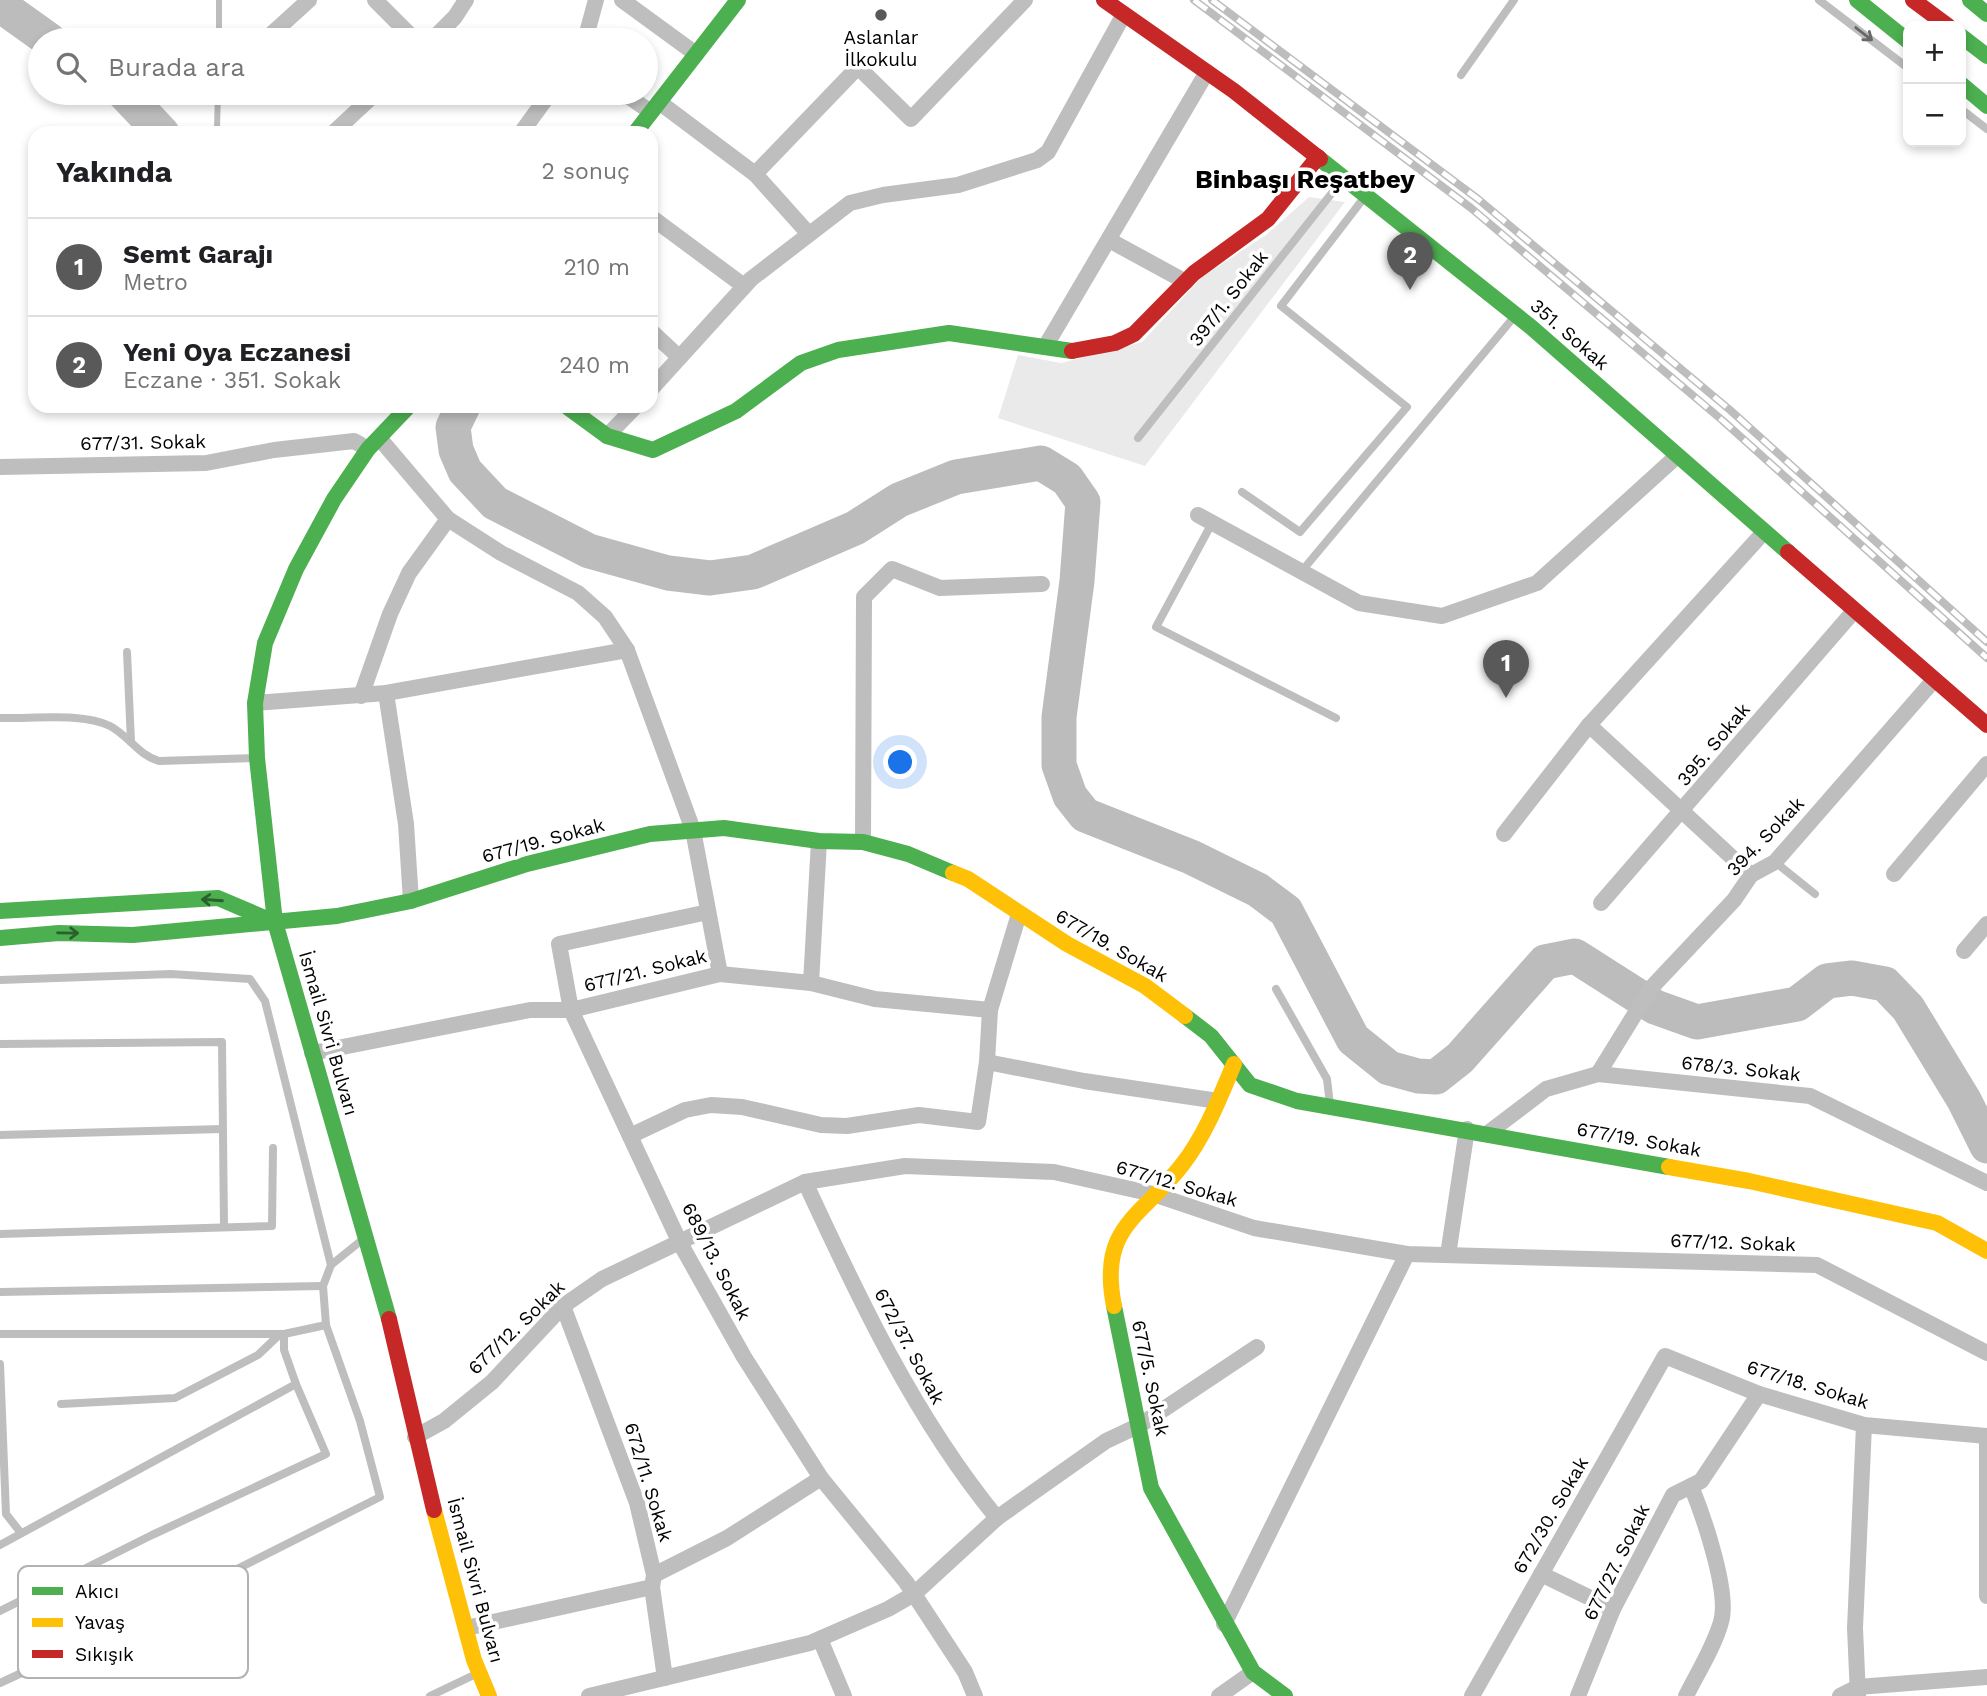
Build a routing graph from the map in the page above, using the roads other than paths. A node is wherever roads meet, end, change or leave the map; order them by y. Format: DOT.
graph roads {
  1 [pos="309,0"];
  2 [pos="375,0"];
  3 [pos="466,0"];
  4 [pos="596,0"];
  5 [pos="622,0"];
  6 [pos="738,0"];
  7 [pos="1025,0"];
  8 [pos="1104,0"];
  9 [pos="1514,0"];
  10 [pos="1819,0"];
  11 [pos="1857,0"];
  12 [pos="1913,0"];
  13 [pos="1970,0"];
  14 [pos="1124,14"];
  15 [pos="1987,14"];
  16 [pos="1941,21"];
  17 [pos="278,28"];
  18 [pos="403,28"];
  19 [pos="444,28"];
  20 [pos="588,28"];
  21 [pos="1903,37"];
  22 [pos="1966,40"];
  23 [pos="696,54"];
  24 [pos="1987,57"];
  25 [pos="1903,64"];
  26 [pos="1207,72"];
  27 [pos="1461,75"];
  28 [pos="1966,88"];
  29 [pos="658,103"];
  30 [pos="363,105"];
  31 [pos="542,105"];
  32 [pos="650,105"];
  33 [pos="1987,106"];
  34 [pos="655,107"];
  35 [pos="1966,113"];
  36 [pos="341,126"];
  37 [pos="529,126"];
  38 [pos="640,126"];
  39 [pos="1987,129"];
  40 [pos="1318,157"];
  41 [pos="755,174"];
  42 [pos="1343,179"];
  43 [pos="1365,196"];
  44 [pos="658,222"];
  45 [pos="808,233"];
  46 [pos="1109,240"];
  47 [pos="1186,282"];
  48 [pos="744,286"];
  49 [pos="1516,314"];
  50 [pos="658,338"];
  51 [pos="1045,347"];
  52 [pos="679,357"];
  53 [pos="658,381"];
  54 [pos="403,413"];
  55 [pos="576,413"];
  56 [pos="629,413"];
  57 [pos="607,436"];
  58 [pos="1139,438"];
  59 [pos="374,444"];
  60 [pos="1677,456"];
  61 [pos="0,467"];
  62 [pos="1242,492"];
  63 [pos="448,519"];
  64 [pos="1205,519"];
  65 [pos="1764,532"];
  66 [pos="1301,572"];
  67 [pos="1042,584"];
  68 [pos="1854,611"];
  69 [pos="627,650"];
  70 [pos="127,652"];
  71 [pos="1934,680"];
  72 [pos="386,693"];
  73 [pos="360,696"];
  74 [pos="255,703"];
  75 [pos="1336,718"];
  76 [pos="0,719"];
  77 [pos="1589,725"];
  78 [pos="1987,725"];
  79 [pos="131,742"];
  80 [pos="257,758"];
  81 [pos="1987,764"];
  82 [pos="1683,812"];
  83 [pos="692,830"];
  84 [pos="1504,834"];
  85 [pos="820,842"];
  86 [pos="863,842"];
  87 [pos="1774,862"];
  88 [pos="1894,874"];
  89 [pos="1751,875"];
  90 [pos="1815,894"];
  91 [pos="411,901"];
  92 [pos="1601,903"];
  93 [pos="0,911"];
  94 [pos="708,912"];
  95 [pos="1019,914"];
  96 [pos="275,922"];
  97 [pos="1987,924"];
  98 [pos="0,938"];
  99 [pos="1964,951"];
  100 [pos="720,974"];
  101 [pos="0,980"];
  102 [pos="811,983"];
  103 [pos="1276,989"];
  104 [pos="571,1010"];
  105 [pos="990,1010"];
  106 [pos="0,1044"];
  107 [pos="312,1053"];
  108 [pos="987,1062"];
  109 [pos="1234,1065"];
  110 [pos="1598,1073"];
  111 [pos="1218,1101"];
  112 [pos="1330,1106"];
  113 [pos="222,1129"];
  114 [pos="1467,1129"];
  115 [pos="1489,1133"];
  116 [pos="0,1135"];
  117 [pos="630,1136"];
  118 [pos="273,1148"];
  119 [pos="806,1182"];
  120 [pos="1987,1183"];
  121 [pos="1153,1194"];
  122 [pos="224,1227"];
  123 [pos="0,1234"];
  124 [pos="367,1236"];
  125 [pos="680,1243"];
  126 [pos="1987,1251"];
  127 [pos="1407,1254"];
  128 [pos="1448,1255"];
  129 [pos="331,1265"];
  130 [pos="323,1286"];
  131 [pos="0,1292"];
  132 [pos="563,1306"];
  133 [pos="326,1325"];
  134 [pos="0,1334"];
  135 [pos="282,1334"];
  136 [pos="1257,1347"];
  137 [pos="1987,1353"];
  138 [pos="1665,1356"];
  139 [pos="0,1364"];
  140 [pos="296,1384"];
  141 [pos="1759,1394"];
  142 [pos="61,1404"];
  143 [pos="1140,1425"];
  144 [pos="1864,1425"];
  145 [pos="1987,1436"];
  146 [pos="415,1437"];
  147 [pos="821,1478"];
  148 [pos="1691,1486"];
  149 [pos="997,1518"];
  150 [pos="21,1534"];
  151 [pos="0,1545"];
  152 [pos="90,1566"];
  153 [pos="243,1566"];
  154 [pos="1541,1574"];
  155 [pos="653,1581"];
  156 [pos="914,1594"];
  157 [pos="1987,1595"];
  158 [pos="18,1602"];
  159 [pos="1613,1609"];
  160 [pos="0,1611"];
  161 [pos="1224,1624"];
  162 [pos="466,1628"];
  163 [pos="820,1639"];
  164 [pos="479,1672"];
  165 [pos="1253,1672"];
  166 [pos="18,1675"];
  167 [pos="1987,1677"];
  168 [pos="665,1678"];
  169 [pos="0,1683"];
  170 [pos="1858,1691"];
  171 [pos="430,1696"];
  172 [pos="489,1696"];
  173 [pos="589,1696"];
  174 [pos="844,1696"];
  175 [pos="975,1696"];
  176 [pos="1219,1696"];
  177 [pos="1285,1696"];
  178 [pos="1472,1696"];
  179 [pos="1578,1696"];
  180 [pos="1686,1696"];
  181 [pos="1840,1696"];
  1 -- 17 [label="street"];
  2 -- 18 [label="street"];
  3 -- 19 [label="street"];
  4 -- 20 [label="street"];
  5 -- 23 [label="street"];
  6 -- 23 [label="main road"];
  7 -- 41 [label="street"];
  8 -- 14 [label="main road, 351. Sokak"];
  9 -- 27 [label="lane"];
  10 -- 25 [label="lane, one-way"];
  11 -- 21 [label="main road"];
  12 -- 16 [label="main road"];
  13 -- 15 [label="main road"];
  14 -- 26 [label="main road, 351. Sokak"];
  14 -- 45 [label="street"];
  22 -- 24 [label="main road"];
  23 -- 29 [label="main road"];
  26 -- 40 [label="main road, 351. Sokak"];
  26 -- 46 [label="street"];
  28 -- 33 [label="main road"];
  30 -- 36 [label="street"];
  31 -- 37 [label="street"];
  32 -- 34 [label="street"];
  34 -- 38 [label="main road"];
  34 -- 41 [label="street"];
  35 -- 39 [label="lane"];
  40 -- 42 [label="main road, 351. Sokak"];
  40 -- 47 [label="main road"];
  41 -- 45 [label="street"];
  42 -- 43 [label="main road, 351. Sokak"];
  42 -- 58 [label="lane, 397/1. Sokak"];
  43 -- 49 [label="main road, 351. Sokak"];
  43 -- 62 [label="lane"];
  44 -- 48 [label="street"];
  45 -- 48 [label="street"];
  46 -- 47 [label="street"];
  46 -- 51 [label="street"];
  47 -- 51 [label="main road"];
  48 -- 52 [label="street"];
  49 -- 60 [label="main road, 351. Sokak"];
  49 -- 66 [label="lane"];
  50 -- 52 [label="street"];
  51 -- 57 [label="main road"];
  52 -- 53 [label="street"];
  54 -- 59 [label="main road, İsmail Sivri Bulvarı"];
  55 -- 57 [label="main road"];
  56 -- 57 [label="street"];
  59 -- 61 [label="street, 677/31. Sokak"];
  59 -- 63 [label="street"];
  59 -- 74 [label="main road, İsmail Sivri Bulvarı"];
  60 -- 65 [label="main road, 351. Sokak"];
  60 -- 66 [label="street"];
  63 -- 69 [label="street"];
  63 -- 73 [label="street"];
  64 -- 66 [label="street"];
  64 -- 75 [label="lane"];
  65 -- 68 [label="main road, 351. Sokak"];
  65 -- 77 [label="street"];
  67 -- 86 [label="street"];
  68 -- 71 [label="main road, 351. Sokak"];
  68 -- 82 [label="street, 395. Sokak"];
  69 -- 72 [label="street"];
  69 -- 83 [label="street"];
  70 -- 79 [label="lane"];
  71 -- 78 [label="main road, 351. Sokak"];
  71 -- 87 [label="street, 394. Sokak"];
  72 -- 73 [label="street"];
  72 -- 91 [label="street"];
  73 -- 74 [label="street"];
  74 -- 80 [label="main road, İsmail Sivri Bulvarı"];
  76 -- 79 [label="lane"];
  77 -- 82 [label="street"];
  77 -- 84 [label="street"];
  79 -- 80 [label="lane"];
  80 -- 96 [label="main road, İsmail Sivri Bulvarı"];
  81 -- 88 [label="street"];
  82 -- 89 [label="street"];
  82 -- 92 [label="street, 395. Sokak"];
  83 -- 85 [label="main road, 677/19. Sokak"];
  83 -- 91 [label="main road, 677/19. Sokak"];
  83 -- 94 [label="street"];
  85 -- 86 [label="main road, 677/19. Sokak"];
  85 -- 102 [label="street"];
  86 -- 95 [label="main road, 677/19. Sokak"];
  87 -- 89 [label="street, 394. Sokak"];
  87 -- 90 [label="lane"];
  89 -- 110 [label="street, 394. Sokak"];
  91 -- 96 [label="main road, 677/19. Sokak"];
  96 -- 93 [label="main road, 677/19. Sokak, one-way"];
  94 -- 100 [label="street"];
  94 -- 104 [label="street, 689/13. Sokak"];
  95 -- 105 [label="street"];
  95 -- 109 [label="main road, 677/19. Sokak"];
  98 -- 96 [label="main road, 677/19. Sokak, one-way"];
  96 -- 107 [label="main road, İsmail Sivri Bulvarı"];
  97 -- 99 [label="street"];
  100 -- 102 [label="street, 677/21. Sokak"];
  100 -- 104 [label="street, 677/21. Sokak"];
  101 -- 129 [label="lane"];
  102 -- 105 [label="street, 677/21. Sokak"];
  103 -- 112 [label="lane"];
  104 -- 107 [label="street, 677/21. Sokak"];
  104 -- 117 [label="street, 689/13. Sokak"];
  105 -- 108 [label="street"];
  106 -- 113 [label="lane"];
  107 -- 124 [label="main road, İsmail Sivri Bulvarı"];
  108 -- 111 [label="street"];
  108 -- 117 [label="street"];
  109 -- 111 [label="main road, 677/5. Sokak"];
  109 -- 112 [label="main road, 677/19. Sokak"];
  110 -- 115 [label="street, 678/3. Sokak"];
  110 -- 120 [label="street, 678/3. Sokak"];
  111 -- 121 [label="main road, 677/5. Sokak"];
  112 -- 114 [label="main road, 677/19. Sokak"];
  113 -- 116 [label="lane"];
  113 -- 122 [label="lane"];
  114 -- 115 [label="main road, 677/19. Sokak"];
  114 -- 128 [label="street"];
  115 -- 126 [label="main road, 677/19. Sokak"];
  117 -- 125 [label="street, 689/13. Sokak"];
  118 -- 122 [label="lane"];
  119 -- 121 [label="street, 677/12. Sokak"];
  119 -- 125 [label="street, 677/12. Sokak"];
  119 -- 149 [label="street, 672/37. Sokak"];
  121 -- 127 [label="street, 677/12. Sokak"];
  121 -- 143 [label="main road, 677/5. Sokak"];
  122 -- 123 [label="lane"];
  124 -- 129 [label="lane"];
  124 -- 146 [label="main road, İsmail Sivri Bulvarı"];
  125 -- 132 [label="street, 677/12. Sokak"];
  125 -- 147 [label="street, 689/13. Sokak"];
  127 -- 128 [label="street, 677/12. Sokak"];
  127 -- 161 [label="street"];
  128 -- 137 [label="street, 677/12. Sokak"];
  129 -- 130 [label="lane"];
  130 -- 131 [label="lane"];
  130 -- 133 [label="lane"];
  132 -- 146 [label="street, 677/12. Sokak"];
  132 -- 155 [label="street, 672/11. Sokak"];
  133 -- 135 [label="lane"];
  133 -- 153 [label="lane"];
  134 -- 135 [label="lane"];
  135 -- 140 [label="lane"];
  135 -- 142 [label="lane"];
  136 -- 143 [label="street"];
  138 -- 141 [label="street, 677/18. Sokak"];
  138 -- 154 [label="street, 672/30. Sokak"];
  139 -- 150 [label="lane"];
  140 -- 150 [label="lane"];
  140 -- 152 [label="lane"];
  141 -- 144 [label="street, 677/18. Sokak"];
  141 -- 148 [label="street, 677/27. Sokak"];
  143 -- 149 [label="street"];
  143 -- 161 [label="main road, 677/5. Sokak"];
  144 -- 145 [label="street, 677/18. Sokak"];
  144 -- 170 [label="street"];
  145 -- 157 [label="street"];
  146 -- 162 [label="main road, İsmail Sivri Bulvarı"];
  147 -- 155 [label="street"];
  147 -- 156 [label="street, 689/13. Sokak"];
  148 -- 159 [label="street, 677/27. Sokak"];
  148 -- 180 [label="street"];
  149 -- 156 [label="street"];
  150 -- 151 [label="lane"];
  154 -- 159 [label="street"];
  154 -- 178 [label="street, 672/30. Sokak"];
  155 -- 162 [label="street"];
  155 -- 168 [label="street, 672/11. Sokak"];
  156 -- 163 [label="street"];
  156 -- 175 [label="street, 689/13. Sokak"];
  158 -- 160 [label="lane"];
  159 -- 179 [label="street, 677/27. Sokak"];
  161 -- 165 [label="main road, 677/5. Sokak"];
  162 -- 164 [label="main road, İsmail Sivri Bulvarı"];
  163 -- 168 [label="street"];
  163 -- 174 [label="street"];
  164 -- 171 [label="lane"];
  164 -- 172 [label="main road, İsmail Sivri Bulvarı"];
  165 -- 176 [label="street"];
  165 -- 177 [label="main road, 677/5. Sokak"];
  166 -- 169 [label="lane"];
  167 -- 170 [label="street"];
  168 -- 173 [label="street"];
  170 -- 181 [label="street"];
}
